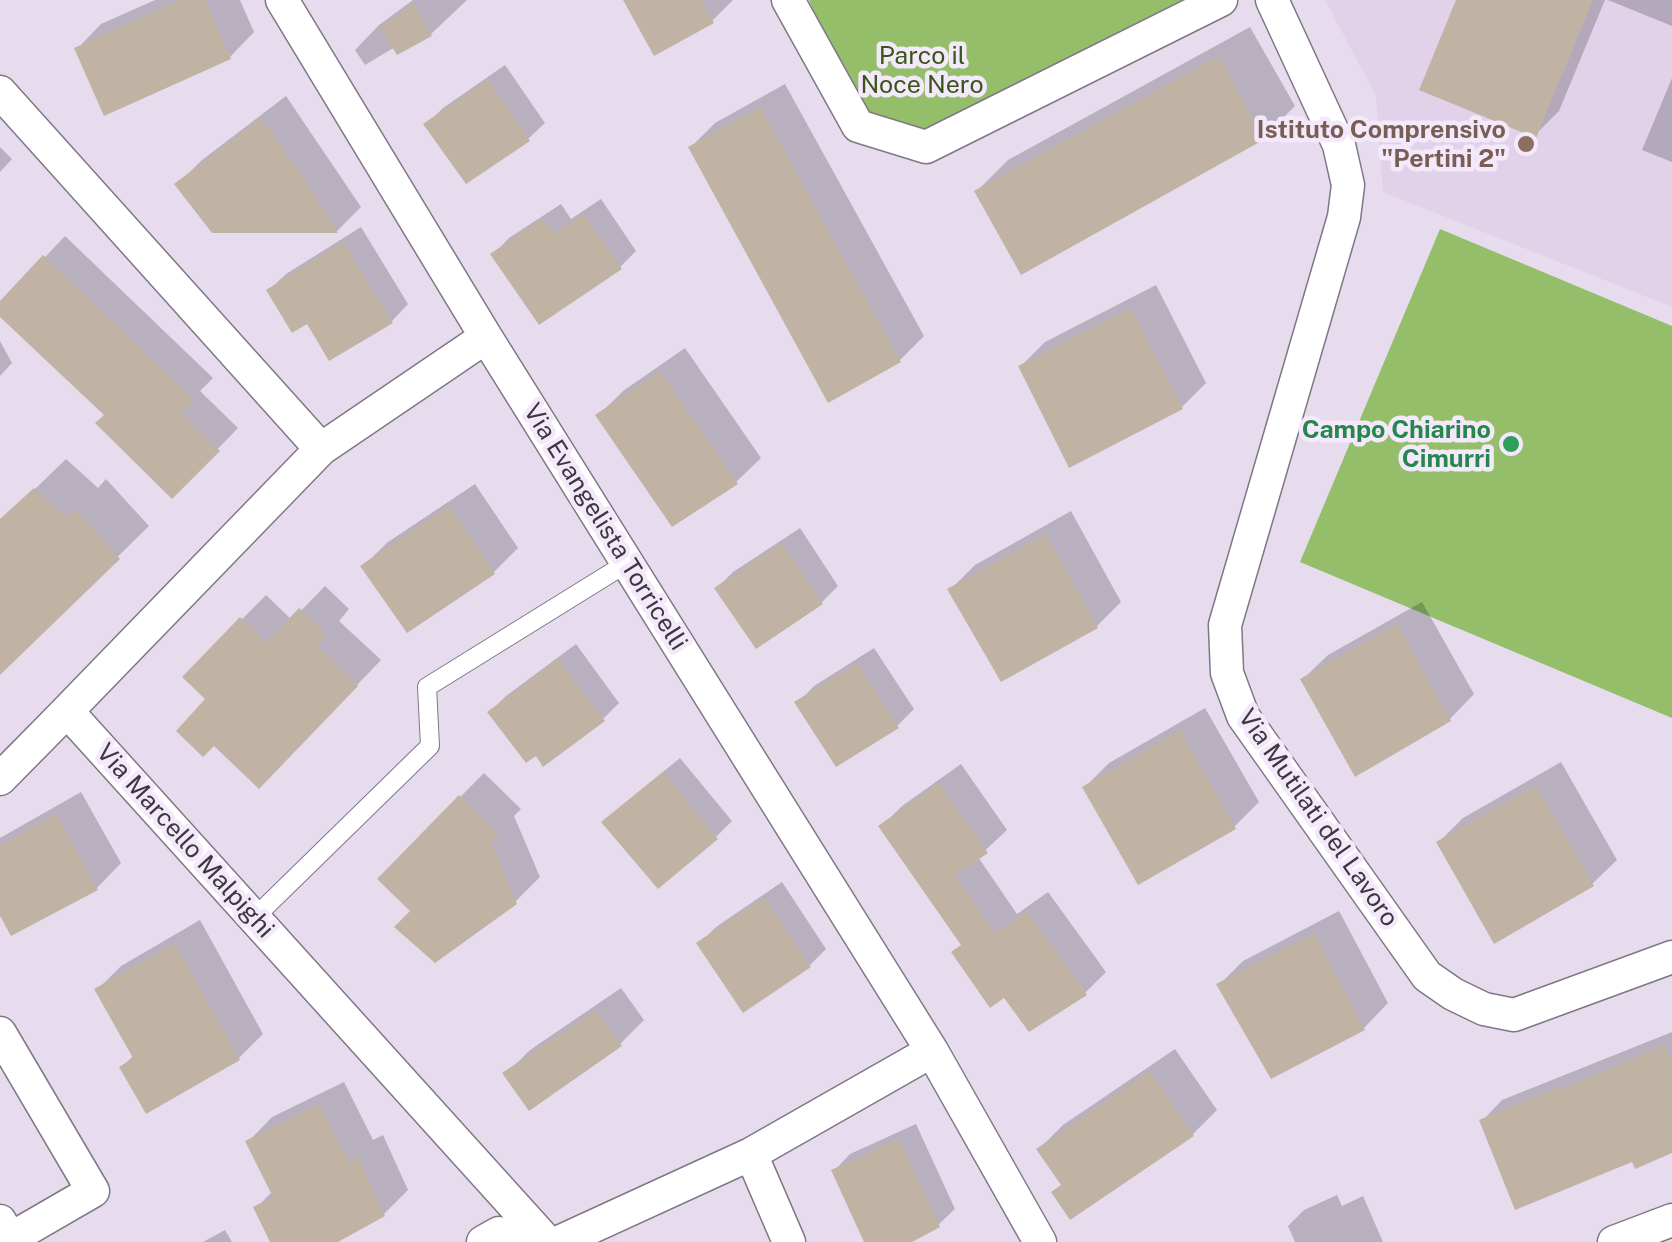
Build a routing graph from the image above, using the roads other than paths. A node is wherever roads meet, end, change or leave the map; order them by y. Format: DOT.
graph roads {
  1 [pos="282,0"];
  2 [pos="788,0"];
  3 [pos="1221,0"];
  4 [pos="1272,0"];
  5 [pos="0,92"];
  6 [pos="486,337"];
  7 [pos="321,449"];
  8 [pos="627,562"];
  9 [pos="67,711"];
  10 [pos="0,779"];
  11 [pos="254,918"];
  12 [pos="1672,957"];
  13 [pos="0,1033"];
  14 [pos="932,1051"];
  15 [pos="752,1154"];
  16 [pos="1672,1220"];
  17 [pos="0,1221"];
  18 [pos="482,1242"];
  19 [pos="535,1242"];
  20 [pos="547,1242"];
  21 [pos="559,1242"];
  22 [pos="789,1242"];
  23 [pos="1040,1242"];
  24 [pos="1614,1242"];
  1 -- 6 [label="street, Via Evangelista Torricelli"];
  2 -- 3 [label="street"];
  4 -- 12 [label="street, Via Mutilati del Lavoro"];
  5 -- 7 [label="street"];
  6 -- 7 [label="street"];
  6 -- 8 [label="street, Via Evangelista Torricelli"];
  7 -- 9 [label="street"];
  8 -- 11 [label="lane"];
  8 -- 14 [label="street, Via Evangelista Torricelli"];
  9 -- 10 [label="street"];
  9 -- 11 [label="street, Via Marcello Malpighi"];
  11 -- 20 [label="street, Via Marcello Malpighi"];
  13 -- 17 [label="street"];
  14 -- 15 [label="street"];
  14 -- 23 [label="street, Via Evangelista Torricelli"];
  15 -- 21 [label="street"];
  15 -- 22 [label="street"];
  16 -- 24 [label="street"];
  18 -- 19 [label="street"];
}
